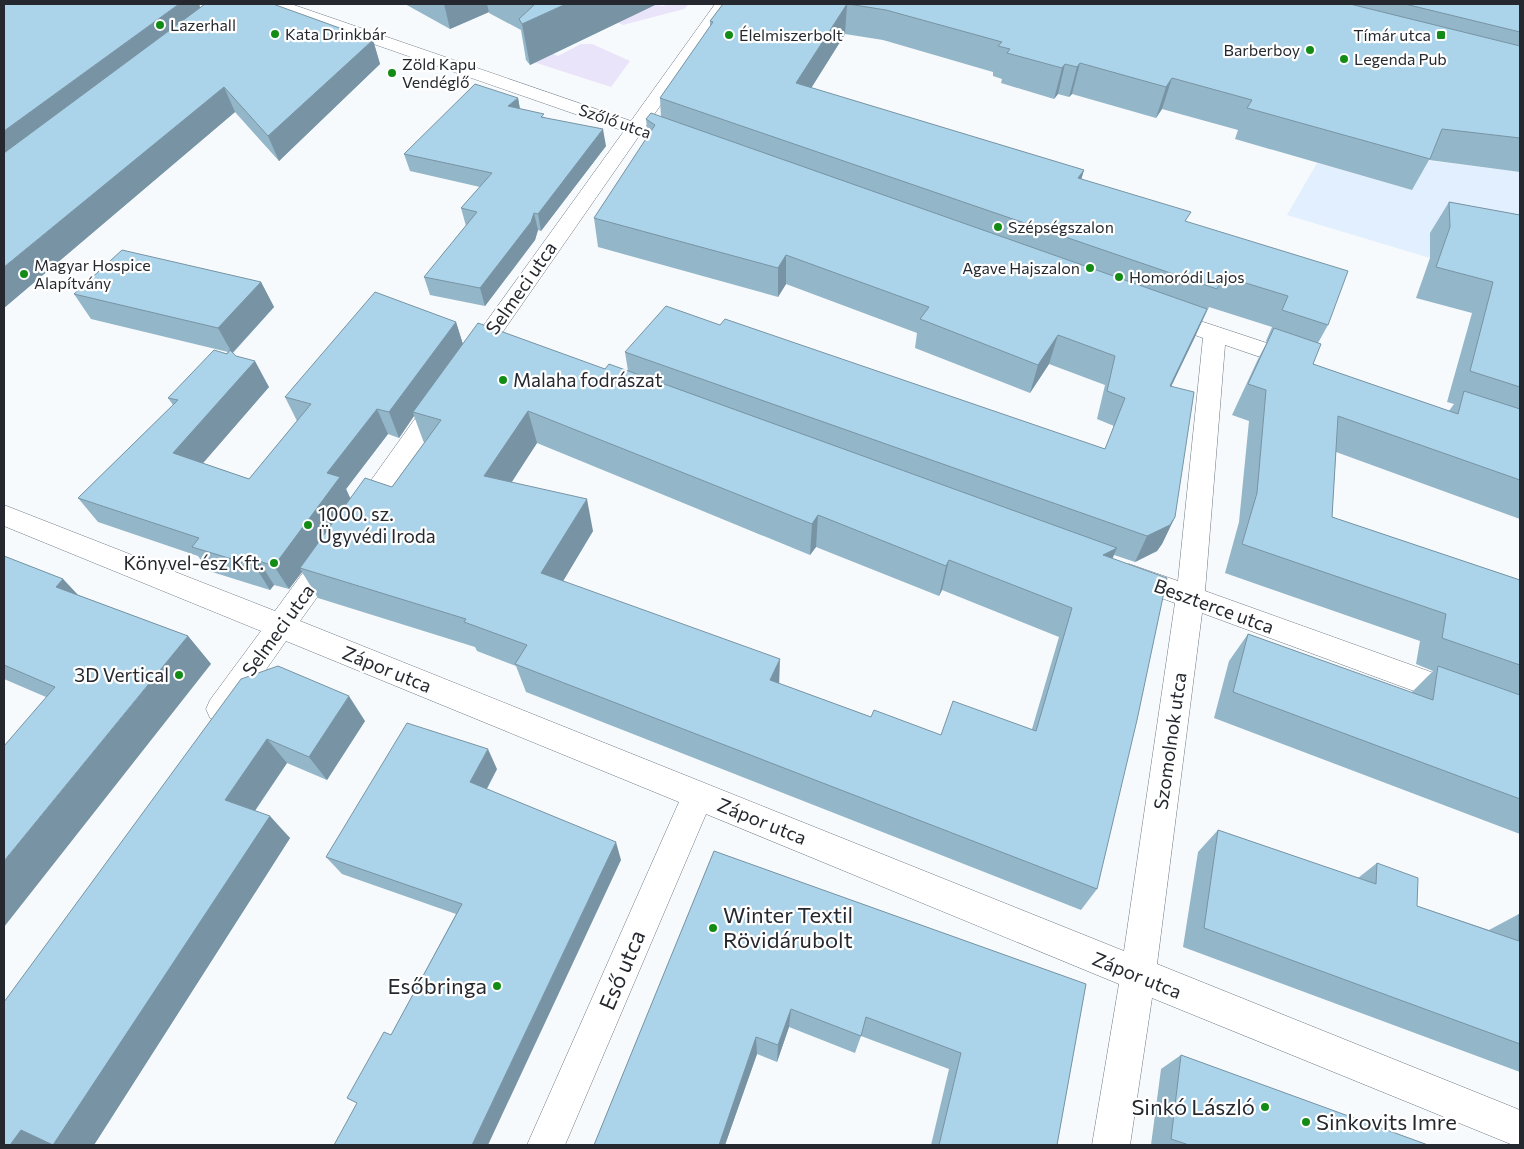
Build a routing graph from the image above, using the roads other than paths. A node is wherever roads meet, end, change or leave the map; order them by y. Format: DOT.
graph roads {
  1 [pos="276,4"];
  2 [pos="723,4"];
  3 [pos="634,127"];
  4 [pos="703,152"];
  5 [pos="1150,311"];
  6 [pos="1215,334"];
  7 [pos="1317,369"];
  8 [pos="4,515"];
  9 [pos="1106,566"];
  10 [pos="1190,597"];
  11 [pos="281,626"];
  12 [pos="1520,717"];
  13 [pos="206,730"];
  14 [pos="698,794"];
  15 [pos="1138,975"];
  16 [pos="1520,1129"];
  17 [pos="546,1145"];
  18 [pos="1112,1145"];
  1 -- 3 [label="street, Szőlő utca"];
  2 -- 3 [label="street, Selmeci utca"];
  3 -- 4 [label="street, Szőlő utca"];
  3 -- 11 [label="street, Selmeci utca"];
  5 -- 6 [label="street"];
  6 -- 7 [label="street"];
  6 -- 10 [label="street, Szomolnok utca"];
  8 -- 11 [label="street, Zápor utca"];
  9 -- 10 [label="street, Beszterce utca"];
  10 -- 12 [label="street, Beszterce utca"];
  10 -- 15 [label="street, Szomolnok utca"];
  11 -- 13 [label="street, Selmeci utca"];
  11 -- 14 [label="street, Zápor utca"];
  14 -- 15 [label="street, Zápor utca"];
  14 -- 17 [label="street, Eső utca"];
  15 -- 16 [label="street, Zápor utca"];
  15 -- 18 [label="street, Szomolnok utca"];
}
